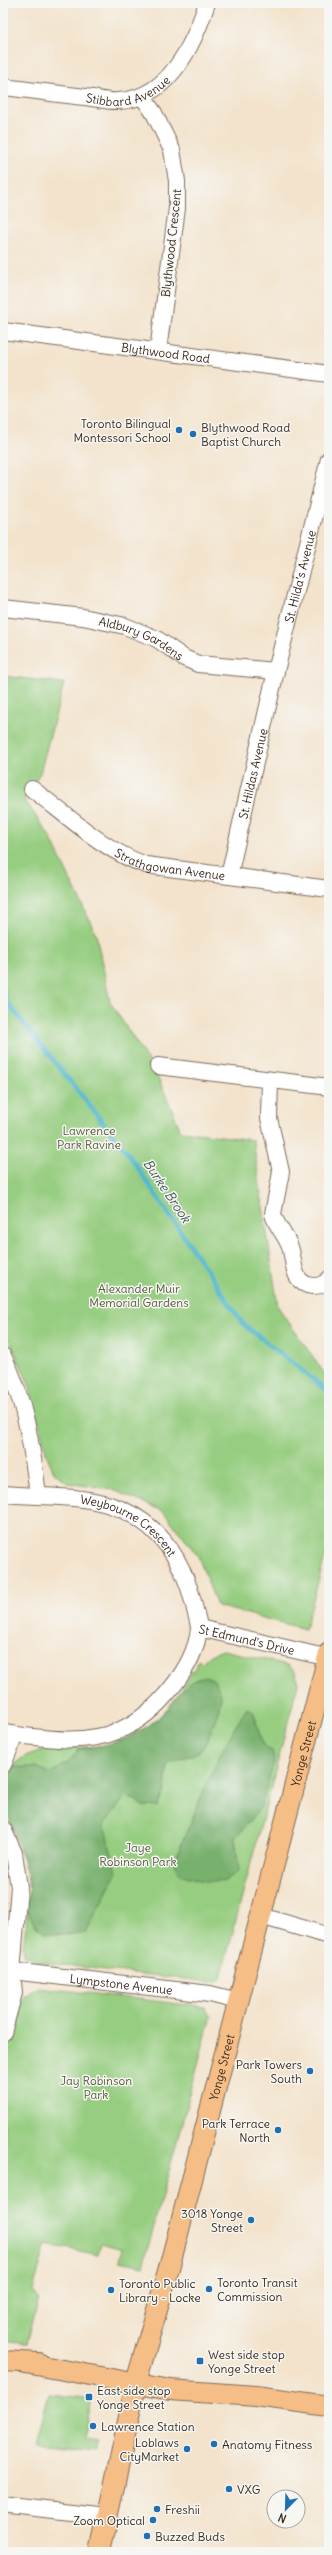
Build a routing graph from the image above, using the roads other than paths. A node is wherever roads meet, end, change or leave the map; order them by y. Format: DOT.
graph roads {
  1 [pos="207,3"];
  2 [pos="3,87"];
  3 [pos="142,96"];
  4 [pos="3,330"];
  5 [pos="158,351"];
  6 [pos="329,374"];
  7 [pos="329,459"];
  8 [pos="3,608"];
  9 [pos="276,671"];
  10 [pos="32,789"];
  11 [pos="229,876"];
  12 [pos="329,889"];
  13 [pos="158,1066"];
  14 [pos="270,1080"];
  15 [pos="329,1087"];
  16 [pos="329,1279"];
  17 [pos="3,1356"];
  18 [pos="3,1494"];
  19 [pos="38,1495"];
  20 [pos="199,1628"];
  21 [pos="329,1656"];
  22 [pos="9,1734"];
  23 [pos="3,1765"];
  24 [pos="3,1829"];
  25 [pos="261,1916"];
  26 [pos="329,1936"];
  27 [pos="8,1971"];
  28 [pos="238,2001"];
  29 [pos="3,2033"];
  30 [pos="3,2361"];
  31 [pos="137,2379"];
  32 [pos="329,2406"];
  33 [pos="9,2504"];
  34 [pos="107,2516"];
  35 [pos="100,2552"];
  1 -- 3 [label="street, Stibbard Avenue"];
  2 -- 3 [label="street, Stibbard Avenue"];
  3 -- 5 [label="street, Blythwood Crescent"];
  4 -- 5 [label="street, Blythwood Road"];
  5 -- 6 [label="street, Blythwood Road"];
  7 -- 9 [label="street, St. Hilda’s Avenue"];
  8 -- 9 [label="street, Aldbury Gardens"];
  9 -- 11 [label="street, St. Hildas Avenue"];
  10 -- 11 [label="street, Strathgowan Avenue"];
  11 -- 12 [label="street, Strathgowan Avenue"];
  13 -- 14 [label="street"];
  14 -- 15 [label="street"];
  14 -- 16 [label="street"];
  17 -- 19 [label="street"];
  18 -- 19 [label="street, Weybourne Crescent"];
  19 -- 20 [label="street, Weybourne Crescent"];
  20 -- 21 [label="street, St Edmund's Drive"];
  20 -- 22 [label="street, St Edmund's Drive"];
  21 -- 25 [label="main road, Yonge Street"];
  22 -- 23 [label="street, St Edmund's Drive"];
  24 -- 27 [label="street"];
  25 -- 26 [label="street"];
  25 -- 28 [label="main road, Yonge Street"];
  27 -- 28 [label="street, Lympstone Avenue"];
  27 -- 29 [label="street"];
  28 -- 31 [label="main road, Yonge Street"];
  30 -- 31 [label="main road"];
  31 -- 32 [label="main road"];
  31 -- 34 [label="main road, Yonge Street"];
  33 -- 34 [label="street"];
  34 -- 35 [label="main road, Yonge Street"];
}
